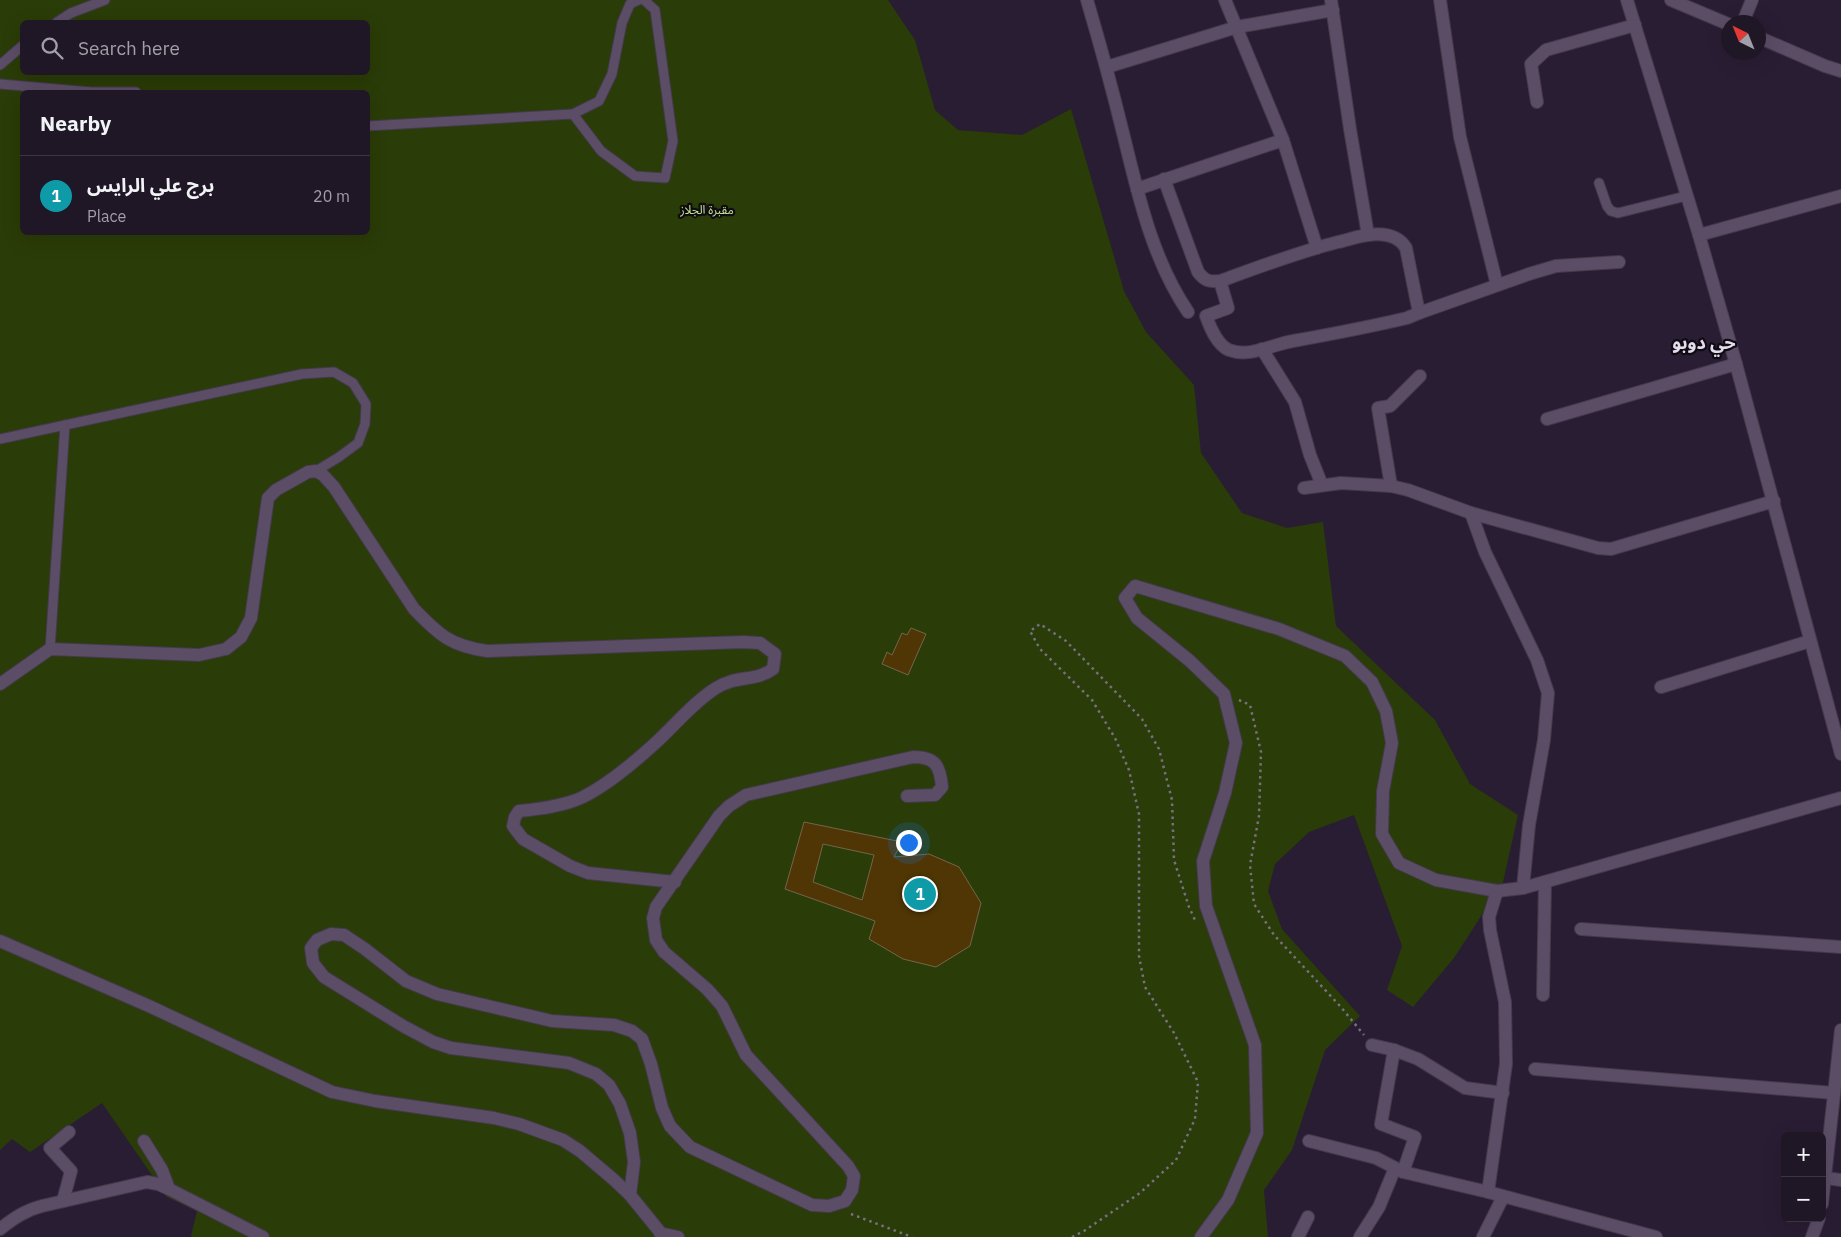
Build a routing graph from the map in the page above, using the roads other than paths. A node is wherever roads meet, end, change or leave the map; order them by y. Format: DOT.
graph roads {
  1 [pos="105,0"];
  2 [pos="639,0"];
  3 [pos="644,0"];
  4 [pos="1087,0"];
  5 [pos="1225,0"];
  6 [pos="1440,0"];
  7 [pos="1627,0"];
  8 [pos="1672,0"];
  9 [pos="1752,0"];
  10 [pos="1332,5"];
  11 [pos="1746,15"];
  12 [pos="60,20"];
  13 [pos="1721,21"];
  14 [pos="1635,26"];
  15 [pos="1237,27"];
  16 [pos="1766,40"];
  17 [pos="20,48"];
  18 [pos="0,65"];
  19 [pos="1107,67"];
  20 [pos="1841,71"];
  21 [pos="0,84"];
  22 [pos="68,90"];
  23 [pos="1537,102"];
  24 [pos="574,114"];
  25 [pos="370,126"];
  26 [pos="1283,140"];
  27 [pos="1164,179"];
  28 [pos="1599,183"];
  29 [pos="1137,189"];
  30 [pos="1686,196"];
  31 [pos="1841,196"];
  32 [pos="1699,234"];
  33 [pos="1368,235"];
  34 [pos="1317,248"];
  35 [pos="1619,262"];
  36 [pos="1220,281"];
  37 [pos="1497,285"];
  38 [pos="1188,312"];
  39 [pos="1419,313"];
  40 [pos="1262,349"];
  41 [pos="1736,364"];
  42 [pos="1420,376"];
  43 [pos="1547,419"];
  44 [pos="65,425"];
  45 [pos="0,439"];
  46 [pos="316,472"];
  47 [pos="1322,485"];
  48 [pos="1391,486"];
  49 [pos="1304,488"];
  50 [pos="1774,501"];
  51 [pos="1471,513"];
  52 [pos="1810,641"];
  53 [pos="50,649"];
  54 [pos="0,684"];
  55 [pos="1661,686"];
  56 [pos="1841,754"];
  57 [pos="907,796"];
  58 [pos="1841,798"];
  59 [pos="675,882"];
  60 [pos="1545,882"];
  61 [pos="1523,888"];
  62 [pos="1497,891"];
  63 [pos="1581,929"];
  64 [pos="0,941"];
  65 [pos="1841,947"];
  66 [pos="1544,995"];
  67 [pos="1841,1030"];
  68 [pos="1372,1045"];
  69 [pos="1394,1050"];
  70 [pos="1535,1069"];
  71 [pos="1502,1093"];
  72 [pos="1834,1093"];
  73 [pos="69,1132"];
  74 [pos="144,1141"];
  75 [pos="1309,1141"];
  76 [pos="1399,1170"];
  77 [pos="1826,1178"];
  78 [pos="1841,1180"];
  79 [pos="169,1189"];
  80 [pos="1488,1192"];
  81 [pos="630,1195"];
  82 [pos="1503,1197"];
  83 [pos="63,1201"];
  84 [pos="1308,1217"];
  85 [pos="1818,1222"];
  86 [pos="0,1229"];
  87 [pos="662,1235"];
  88 [pos="264,1237"];
  89 [pos="678,1237"];
  90 [pos="1201,1237"];
  91 [pos="1298,1237"];
  92 [pos="1360,1237"];
  93 [pos="1483,1237"];
  94 [pos="1656,1237"];
  95 [pos="1812,1237"];
  1 -- 12 [label="lane"];
  2 -- 24 [label="lane"];
  3 -- 24 [label="lane"];
  4 -- 19 [label="street"];
  5 -- 15 [label="street"];
  6 -- 37 [label="street"];
  7 -- 14 [label="street"];
  8 -- 13 [label="street"];
  9 -- 11 [label="street"];
  10 -- 15 [label="street"];
  10 -- 33 [label="street"];
  14 -- 23 [label="street"];
  14 -- 30 [label="street"];
  15 -- 19 [label="street"];
  15 -- 26 [label="street"];
  16 -- 20 [label="street"];
  17 -- 18 [label="lane"];
  19 -- 29 [label="street"];
  21 -- 22 [label="lane"];
  24 -- 25 [label="lane"];
  26 -- 27 [label="street"];
  26 -- 34 [label="street"];
  27 -- 29 [label="street"];
  27 -- 36 [label="street"];
  28 -- 30 [label="lane"];
  29 -- 38 [label="street"];
  30 -- 32 [label="street"];
  31 -- 32 [label="street"];
  32 -- 41 [label="street"];
  33 -- 34 [label="street"];
  33 -- 39 [label="street"];
  34 -- 36 [label="street"];
  35 -- 37 [label="street"];
  36 -- 40 [label="street"];
  37 -- 39 [label="street"];
  39 -- 40 [label="street"];
  40 -- 47 [label="street"];
  41 -- 43 [label="street"];
  41 -- 50 [label="street"];
  42 -- 48 [label="street"];
  44 -- 45 [label="lane"];
  44 -- 46 [label="lane"];
  44 -- 53 [label="lane"];
  46 -- 53 [label="street"];
  46 -- 59 [label="street"];
  47 -- 48 [label="street"];
  47 -- 49 [label="street"];
  48 -- 51 [label="street"];
  50 -- 51 [label="street"];
  50 -- 52 [label="street"];
  51 -- 61 [label="street"];
  52 -- 55 [label="street"];
  52 -- 56 [label="street"];
  53 -- 54 [label="street"];
  57 -- 59 [label="street"];
  58 -- 60 [label="street"];
  59 -- 81 [label="street"];
  60 -- 61 [label="street"];
  60 -- 66 [label="street"];
  61 -- 62 [label="street"];
  62 -- 71 [label="street"];
  62 -- 90 [label="street"];
  63 -- 65 [label="street"];
  64 -- 81 [label="street"];
  67 -- 72 [label="street"];
  68 -- 69 [label="street"];
  69 -- 71 [label="street"];
  69 -- 76 [label="street"];
  70 -- 72 [label="street"];
  71 -- 80 [label="street"];
  72 -- 77 [label="street"];
  73 -- 83 [label="street"];
  74 -- 79 [label="street"];
  75 -- 76 [label="street"];
  76 -- 80 [label="street"];
  76 -- 92 [label="street"];
  77 -- 78 [label="street"];
  79 -- 83 [label="street"];
  79 -- 88 [label="street"];
  80 -- 82 [label="street"];
  81 -- 87 [label="street"];
  82 -- 93 [label="street"];
  82 -- 94 [label="street"];
  83 -- 86 [label="street"];
  84 -- 91 [label="street"];
  85 -- 95 [label="street"];
  87 -- 89 [label="street"];
}
